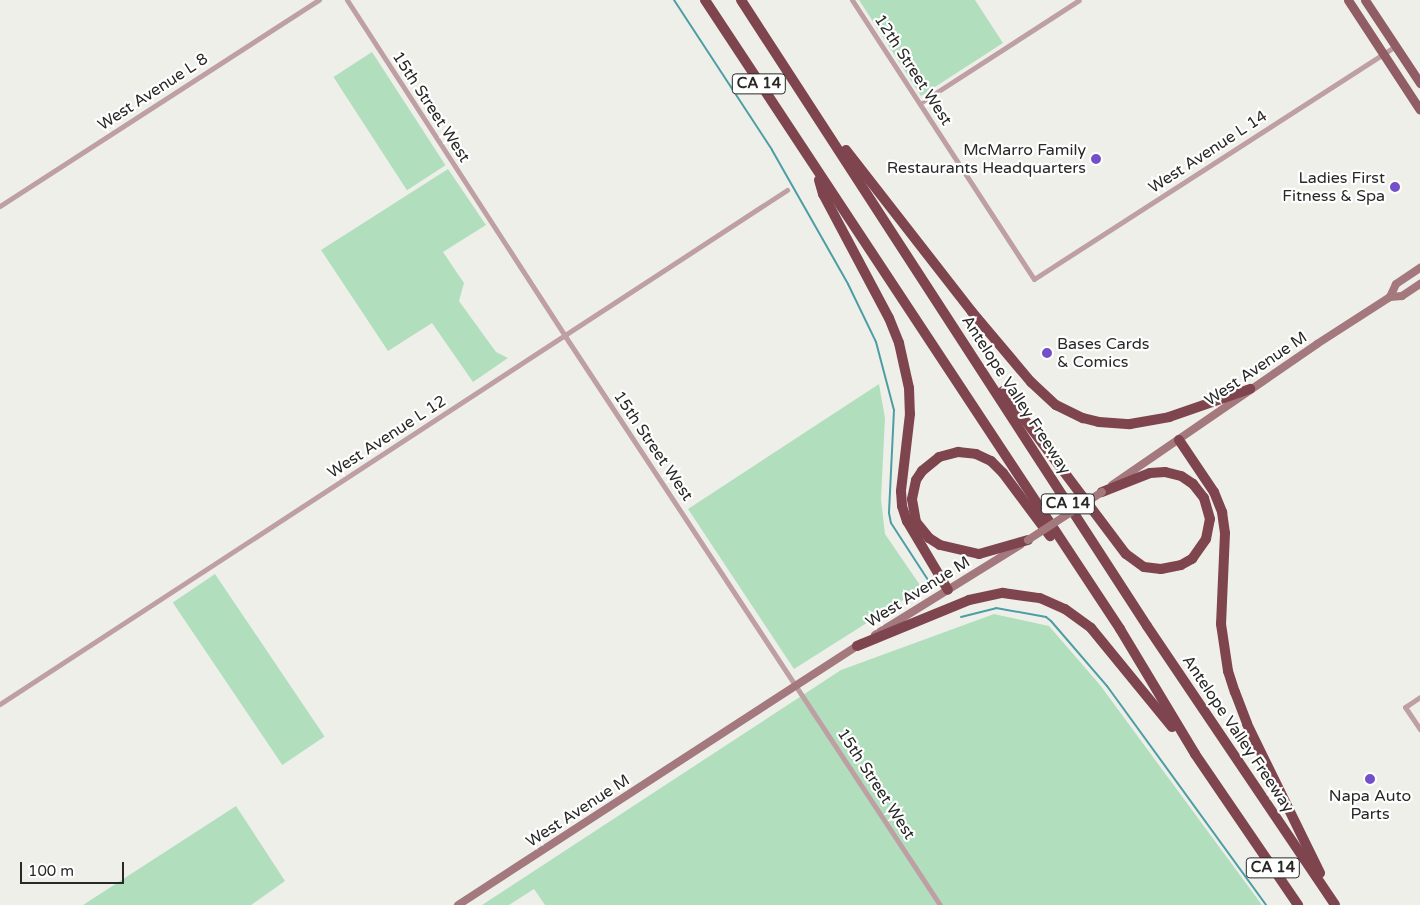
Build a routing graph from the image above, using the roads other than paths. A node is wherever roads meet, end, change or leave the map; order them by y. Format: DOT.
graph roads {
  1 [pos="319,0"];
  2 [pos="347,0"];
  3 [pos="705,0"];
  4 [pos="741,0"];
  5 [pos="852,0"];
  6 [pos="1079,0"];
  7 [pos="1348,0"];
  8 [pos="1365,0"];
  9 [pos="1396,46"];
  10 [pos="1383,54"];
  11 [pos="1420,83"];
  12 [pos="806,99"];
  13 [pos="920,103"];
  14 [pos="1420,110"];
  15 [pos="814,167"];
  16 [pos="787,190"];
  17 [pos="0,206"];
  18 [pos="1420,268"];
  19 [pos="1034,279"];
  20 [pos="1420,284"];
  21 [pos="1390,297"];
  22 [pos="953,326"];
  23 [pos="565,336"];
  24 [pos="1250,389"];
  25 [pos="1180,440"];
  26 [pos="1102,492"];
  27 [pos="1028,540"];
  28 [pos="948,590"];
  29 [pos="1120,629"];
  30 [pos="856,646"];
  31 [pos="795,685"];
  32 [pos="1420,697"];
  33 [pos="0,704"];
  34 [pos="1420,729"];
  35 [pos="1195,754"];
  36 [pos="458,905"];
  37 [pos="940,905"];
  38 [pos="1298,905"];
  39 [pos="1336,905"];
  1 -- 17 [label="street, West Avenue L 8"];
  2 -- 23 [label="street, 15th Street West"];
  3 -- 15 [label="highway, CA 14"];
  4 -- 12 [label="highway, Antelope Valley Freeway / CA 14"];
  5 -- 13 [label="street, 12th Street West"];
  6 -- 13 [label="street"];
  7 -- 10 [label="main road"];
  8 -- 9 [label="main road"];
  9 -- 10 [label="street, West Avenue L 14"];
  9 -- 11 [label="main road"];
  10 -- 14 [label="main road"];
  10 -- 19 [label="street, West Avenue L 14"];
  12 -- 22 [label="highway, Antelope Valley Freeway / CA 14"];
  12 -- 24 [label="highway"];
  13 -- 19 [label="street, 12th Street West"];
  15 -- 28 [label="highway"];
  15 -- 29 [label="highway, CA 14"];
  16 -- 23 [label="street, West Avenue L 12"];
  18 -- 21 [label="main road, West Avenue M"];
  20 -- 21 [label="main road, West Avenue M"];
  21 -- 24 [label="main road, West Avenue M"];
  22 -- 26 [label="highway"];
  22 -- 39 [label="highway, Antelope Valley Freeway / CA 14"];
  23 -- 31 [label="street, 15th Street West"];
  23 -- 33 [label="street, West Avenue L 12"];
  24 -- 25 [label="main road, West Avenue M"];
  25 -- 26 [label="main road, West Avenue M"];
  25 -- 39 [label="highway"];
  26 -- 27 [label="main road, West Avenue M, bridge"];
  27 -- 28 [label="main road, West Avenue M"];
  27 -- 29 [label="highway"];
  28 -- 30 [label="main road, West Avenue M"];
  29 -- 35 [label="highway, CA 14"];
  30 -- 31 [label="main road, West Avenue M"];
  30 -- 35 [label="highway"];
  31 -- 36 [label="main road, West Avenue M"];
  31 -- 37 [label="street, 15th Street West"];
  32 -- 34 [label="street"];
  35 -- 38 [label="highway, CA 14"];
}
